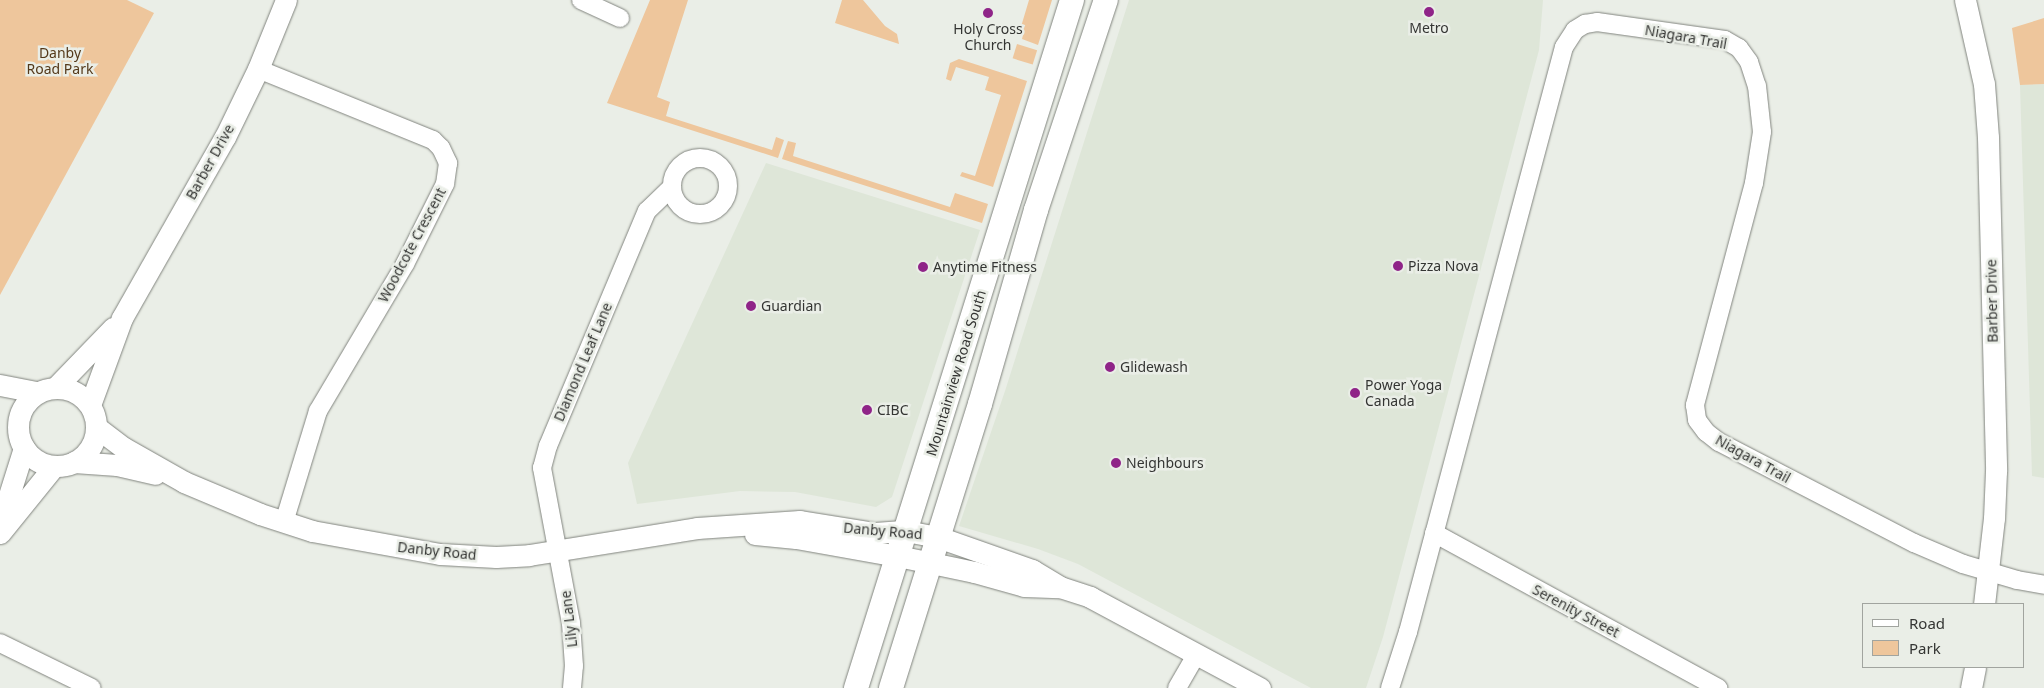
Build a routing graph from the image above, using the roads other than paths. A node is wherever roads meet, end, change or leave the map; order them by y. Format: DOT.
graph roads {
  1 [pos="286,0"];
  2 [pos="581,0"];
  3 [pos="1072,0"];
  4 [pos="1106,0"];
  5 [pos="1965,0"];
  6 [pos="620,18"];
  7 [pos="258,69"];
  8 [pos="672,187"];
  9 [pos="122,318"];
  10 [pos="0,385"];
  11 [pos="46,390"];
  12 [pos="90,405"];
  13 [pos="0,416"];
  14 [pos="96,427"];
  15 [pos="21,441"];
  16 [pos="64,464"];
  17 [pos="184,482"];
  18 [pos="284,522"];
  19 [pos="0,524"];
  20 [pos="697,528"];
  21 [pos="906,531"];
  22 [pos="0,532"];
  23 [pos="1434,533"];
  24 [pos="938,537"];
  25 [pos="558,552"];
  26 [pos="898,556"];
  27 [pos="930,563"];
  28 [pos="1988,571"];
  29 [pos="2044,585"];
  30 [pos="1060,587"];
  31 [pos="1984,603"];
  32 [pos="0,643"];
  33 [pos="1197,654"];
  34 [pos="1974,668"];
  35 [pos="92,688"];
  36 [pos="572,688"];
  37 [pos="856,688"];
  38 [pos="891,688"];
  39 [pos="1177,688"];
  40 [pos="1260,688"];
  41 [pos="1390,688"];
  42 [pos="1718,688"];
  43 [pos="1972,688"];
  1 -- 7 [label="street, Barber Drive"];
  2 -- 6 [label="street"];
  3 -- 21 [label="main road, Mountainview Road South"];
  4 -- 24 [label="main road"];
  5 -- 28 [label="street, Barber Drive"];
  7 -- 9 [label="street, Barber Drive"];
  7 -- 18 [label="street, Woodcote Crescent"];
  8 -- 25 [label="street, Diamond Leaf Lane"];
  9 -- 11 [label="street, Barber Drive"];
  9 -- 12 [label="street, Barber Drive"];
  10 -- 11 [label="street"];
  11 -- 12 [label="street"];
  11 -- 15 [label="street"];
  12 -- 14 [label="street"];
  13 -- 15 [label="street"];
  14 -- 16 [label="street"];
  14 -- 17 [label="street, Danby Road"];
  15 -- 16 [label="street"];
  15 -- 19 [label="street"];
  16 -- 17 [label="street, Danby Road"];
  16 -- 22 [label="street"];
  17 -- 18 [label="street, Danby Road"];
  18 -- 25 [label="street, Danby Road"];
  20 -- 21 [label="street, Danby Road"];
  20 -- 25 [label="street, Danby Road"];
  20 -- 26 [label="street, Danby Road"];
  21 -- 24 [label="street, Danby Road"];
  21 -- 26 [label="main road, Mountainview Road South"];
  23 -- 28 [label="street, Niagara Trail"];
  23 -- 41 [label="street, Niagara Trail"];
  23 -- 42 [label="street, Serenity Street"];
  24 -- 27 [label="main road"];
  24 -- 30 [label="street, Danby Road"];
  25 -- 36 [label="street, Lily Lane"];
  26 -- 27 [label="street, Danby Road"];
  26 -- 37 [label="main road, Mountainview Road South"];
  27 -- 30 [label="street, Danby Road"];
  27 -- 38 [label="main road"];
  28 -- 29 [label="street, Niagara Trail"];
  28 -- 31 [label="street, Barber Drive"];
  30 -- 33 [label="street, Danby Road"];
  32 -- 35 [label="street"];
  33 -- 39 [label="street"];
  33 -- 40 [label="street, Danby Road"];
  34 -- 43 [label="street"];
}
